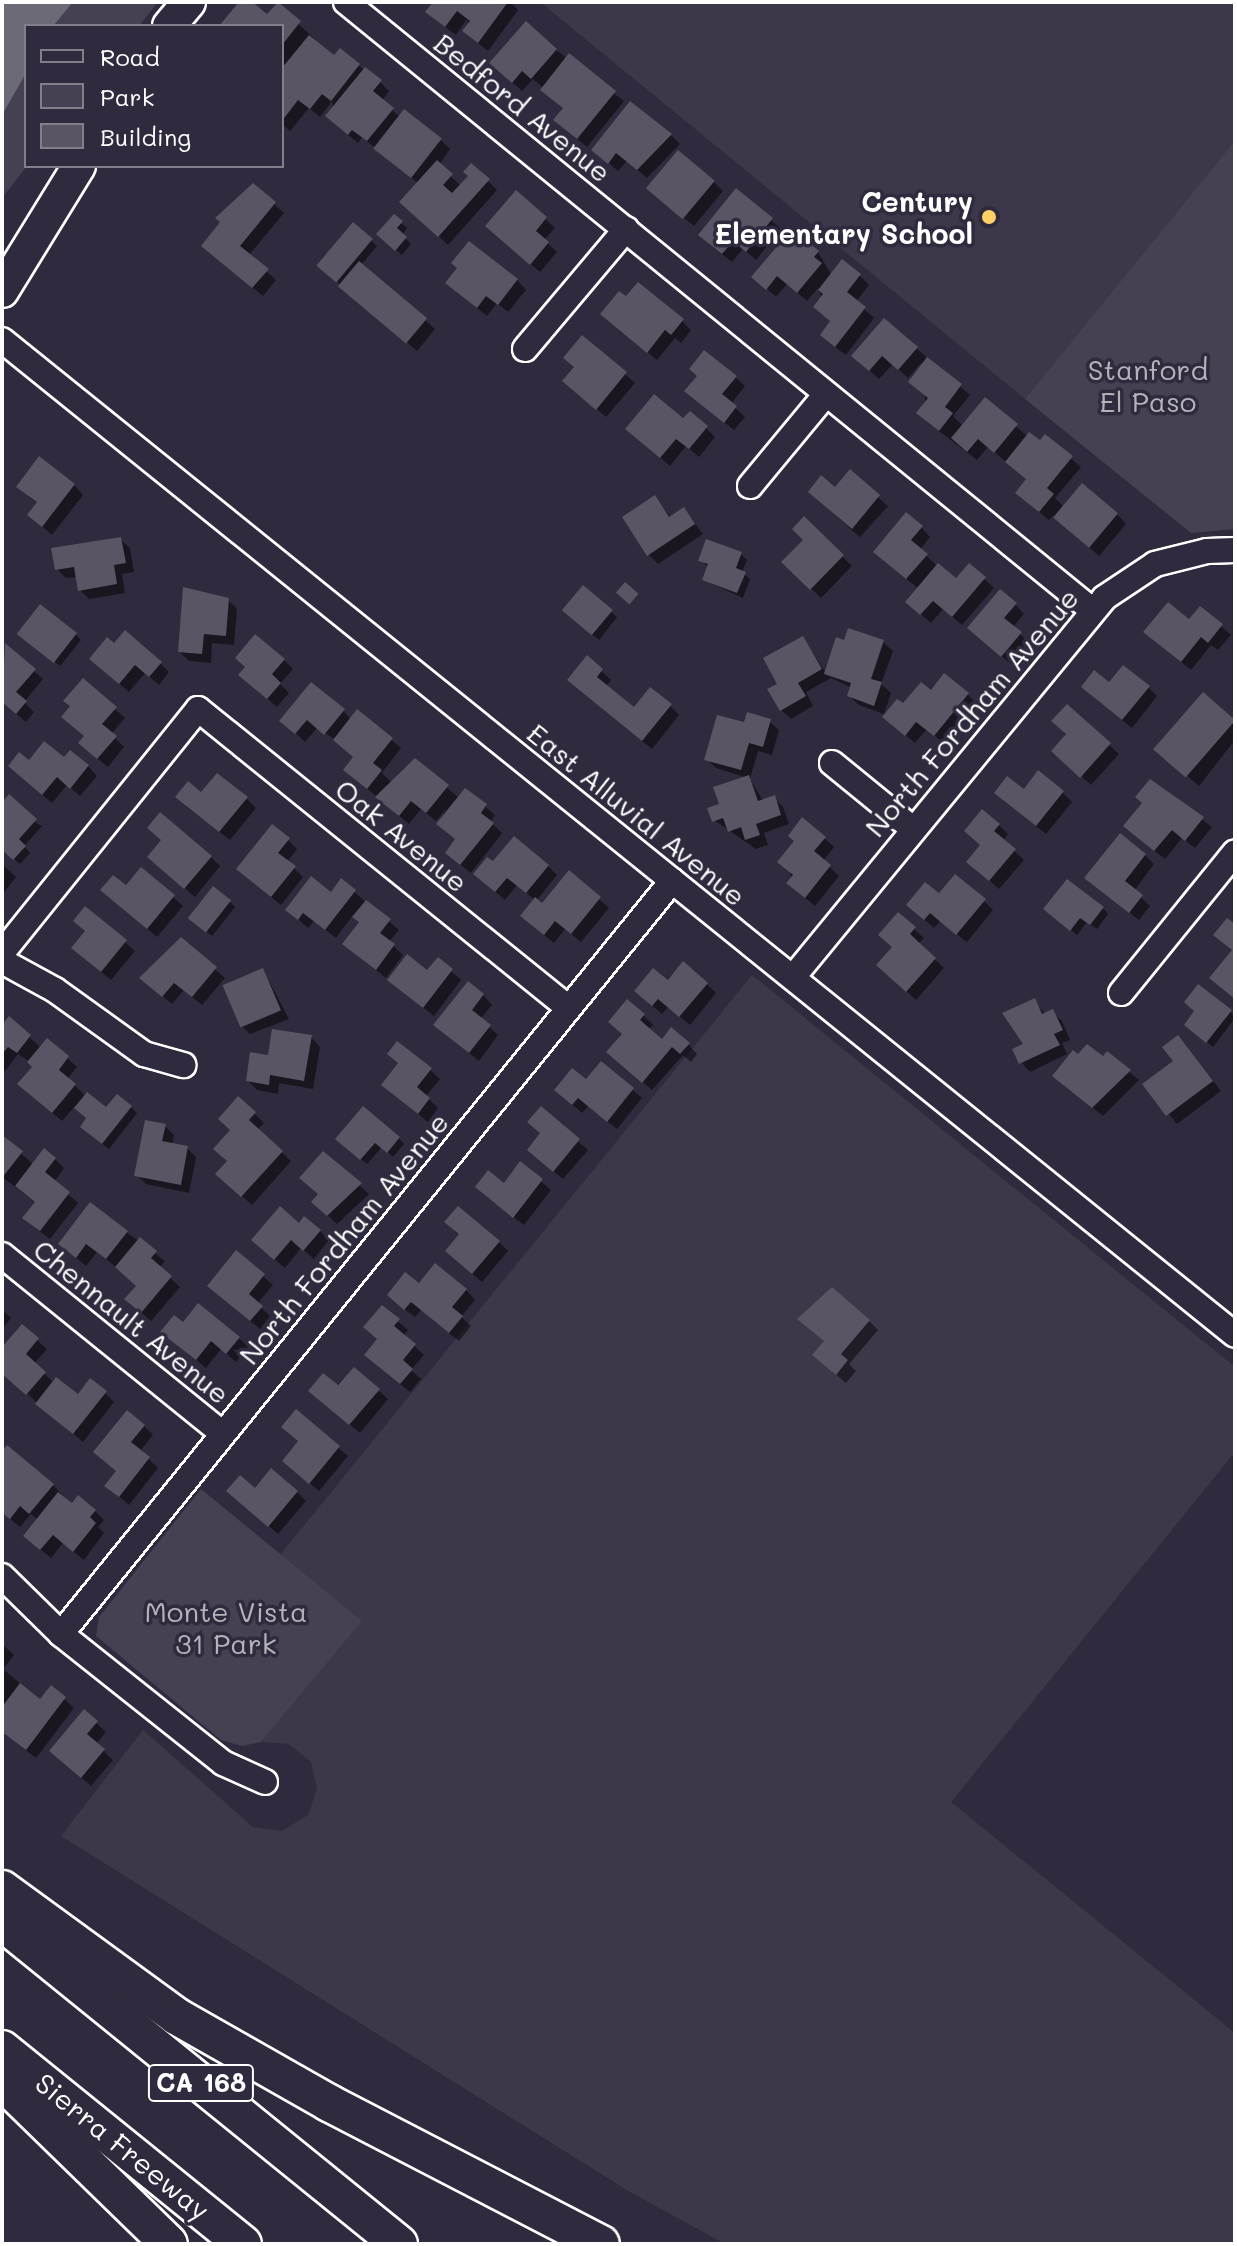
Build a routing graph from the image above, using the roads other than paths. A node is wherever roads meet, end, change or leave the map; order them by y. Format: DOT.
graph roads {
  1 [pos="189,2"];
  2 [pos="346,2"];
  3 [pos="171,24"];
  4 [pos="78,168"];
  5 [pos="626,229"];
  6 [pos="2,291"];
  7 [pos="2,340"];
  8 [pos="525,349"];
  9 [pos="826,394"];
  10 [pos="750,486"];
  11 [pos="1235,550"];
  12 [pos="1092,610"];
  13 [pos="832,763"];
  14 [pos="913,829"];
  15 [pos="1235,852"];
  16 [pos="672,881"];
  17 [pos="2,953"];
  18 [pos="2,961"];
  19 [pos="794,976"];
  20 [pos="1121,993"];
  21 [pos="568,1008"];
  22 [pos="183,1065"];
  23 [pos="2,1255"];
  24 [pos="1235,1335"];
  25 [pos="223,1434"];
  26 [pos="2,1576"];
  27 [pos="61,1634"];
  28 [pos="265,1782"];
  29 [pos="2,1889"];
  30 [pos="2,1922"];
  31 [pos="2,2049"];
  32 [pos="2,2081"];
  33 [pos="169,2244"];
  34 [pos="243,2244"];
  35 [pos="399,2244"];
  36 [pos="601,2244"];
  1 -- 3 [label="main road"];
  2 -- 5 [label="street, Bedford Avenue"];
  4 -- 6 [label="main road"];
  5 -- 8 [label="street"];
  5 -- 9 [label="street, Bedford Avenue"];
  7 -- 16 [label="street, East Alluvial Avenue"];
  9 -- 10 [label="street"];
  9 -- 12 [label="street, Bedford Avenue"];
  11 -- 12 [label="street, North Fordham Avenue"];
  12 -- 14 [label="street, North Fordham Avenue"];
  13 -- 14 [label="street"];
  14 -- 19 [label="street, North Fordham Avenue"];
  15 -- 20 [label="street"];
  16 -- 19 [label="street, East Alluvial Avenue"];
  16 -- 21 [label="street, North Fordham Avenue"];
  17 -- 21 [label="street, Oak Avenue"];
  18 -- 22 [label="street"];
  19 -- 24 [label="street, East Alluvial Avenue"];
  21 -- 25 [label="street, North Fordham Avenue"];
  23 -- 25 [label="street, Chennault Avenue"];
  25 -- 27 [label="street, North Fordham Avenue"];
  26 -- 27 [label="street"];
  27 -- 28 [label="street"];
  29 -- 36 [label="highway"];
  30 -- 35 [label="highway, CA 168"];
  31 -- 34 [label="highway, Sierra Freeway"];
  32 -- 33 [label="highway"];
}
